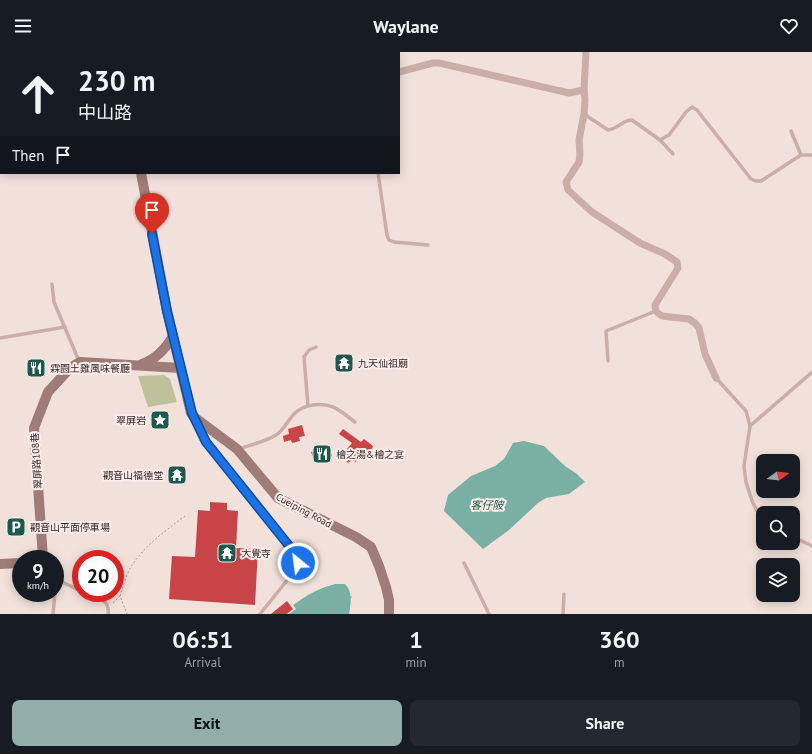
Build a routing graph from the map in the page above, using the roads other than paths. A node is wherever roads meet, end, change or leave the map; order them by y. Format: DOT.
graph roads {
  1 [pos="586,52"];
  2 [pos="400,72"];
  3 [pos="584,90"];
  4 [pos="584,114"];
  5 [pos="791,130"];
  6 [pos="660,140"];
  7 [pos="673,154"];
  8 [pos="801,155"];
  9 [pos="812,155"];
  10 [pos="141,174"];
  11 [pos="378,174"];
  12 [pos="428,245"];
  13 [pos="52,284"];
  14 [pos="656,311"];
  15 [pos="65,327"];
  16 [pos="173,336"];
  17 [pos="0,338"];
  18 [pos="316,347"];
  19 [pos="608,361"];
  20 [pos="80,362"];
  21 [pos="140,365"];
  22 [pos="180,368"];
  23 [pos="811,373"];
  24 [pos="716,378"];
  25 [pos="308,406"];
  26 [pos="194,417"];
  27 [pos="355,422"];
  28 [pos="750,426"];
  29 [pos="237,449"];
  30 [pos="756,509"];
  31 [pos="800,540"];
  32 [pos="812,546"];
  33 [pos="41,550"];
  34 [pos="12,563"];
  35 [pos="464,563"];
  36 [pos="0,564"];
  37 [pos="564,594"];
  38 [pos="54,602"];
  39 [pos="106,602"];
  40 [pos="53,614"];
  41 [pos="108,614"];
  42 [pos="260,614"];
  43 [pos="389,614"];
  44 [pos="489,614"];
  45 [pos="563,614"];
  1 -- 3 [label="street"];
  2 -- 3 [label="street"];
  3 -- 4 [label="street"];
  4 -- 6 [label="lane"];
  4 -- 14 [label="street"];
  5 -- 8 [label="lane"];
  6 -- 7 [label="lane"];
  6 -- 8 [label="lane"];
  8 -- 9 [label="lane"];
  10 -- 16 [label="main road"];
  11 -- 12 [label="lane"];
  13 -- 15 [label="lane"];
  14 -- 19 [label="lane"];
  14 -- 24 [label="street"];
  15 -- 17 [label="lane"];
  15 -- 20 [label="lane"];
  16 -- 21 [label="main road"];
  16 -- 22 [label="main road"];
  18 -- 25 [label="lane"];
  20 -- 21 [label="main road"];
  20 -- 33 [label="main road, 翠屏路108巷"];
  21 -- 22 [label="main road"];
  22 -- 26 [label="main road"];
  23 -- 28 [label="lane"];
  24 -- 28 [label="lane"];
  25 -- 27 [label="lane"];
  25 -- 29 [label="lane"];
  26 -- 29 [label="main road, Cueiping Road"];
  26 -- 42 [label="lane"];
  28 -- 30 [label="lane"];
  29 -- 43 [label="main road, Cueiping Road"];
  31 -- 32 [label="lane"];
  34 -- 36 [label="main road"];
  35 -- 44 [label="lane"];
  37 -- 45 [label="lane"];
  38 -- 40 [label="lane"];
  39 -- 41 [label="lane"];
}
